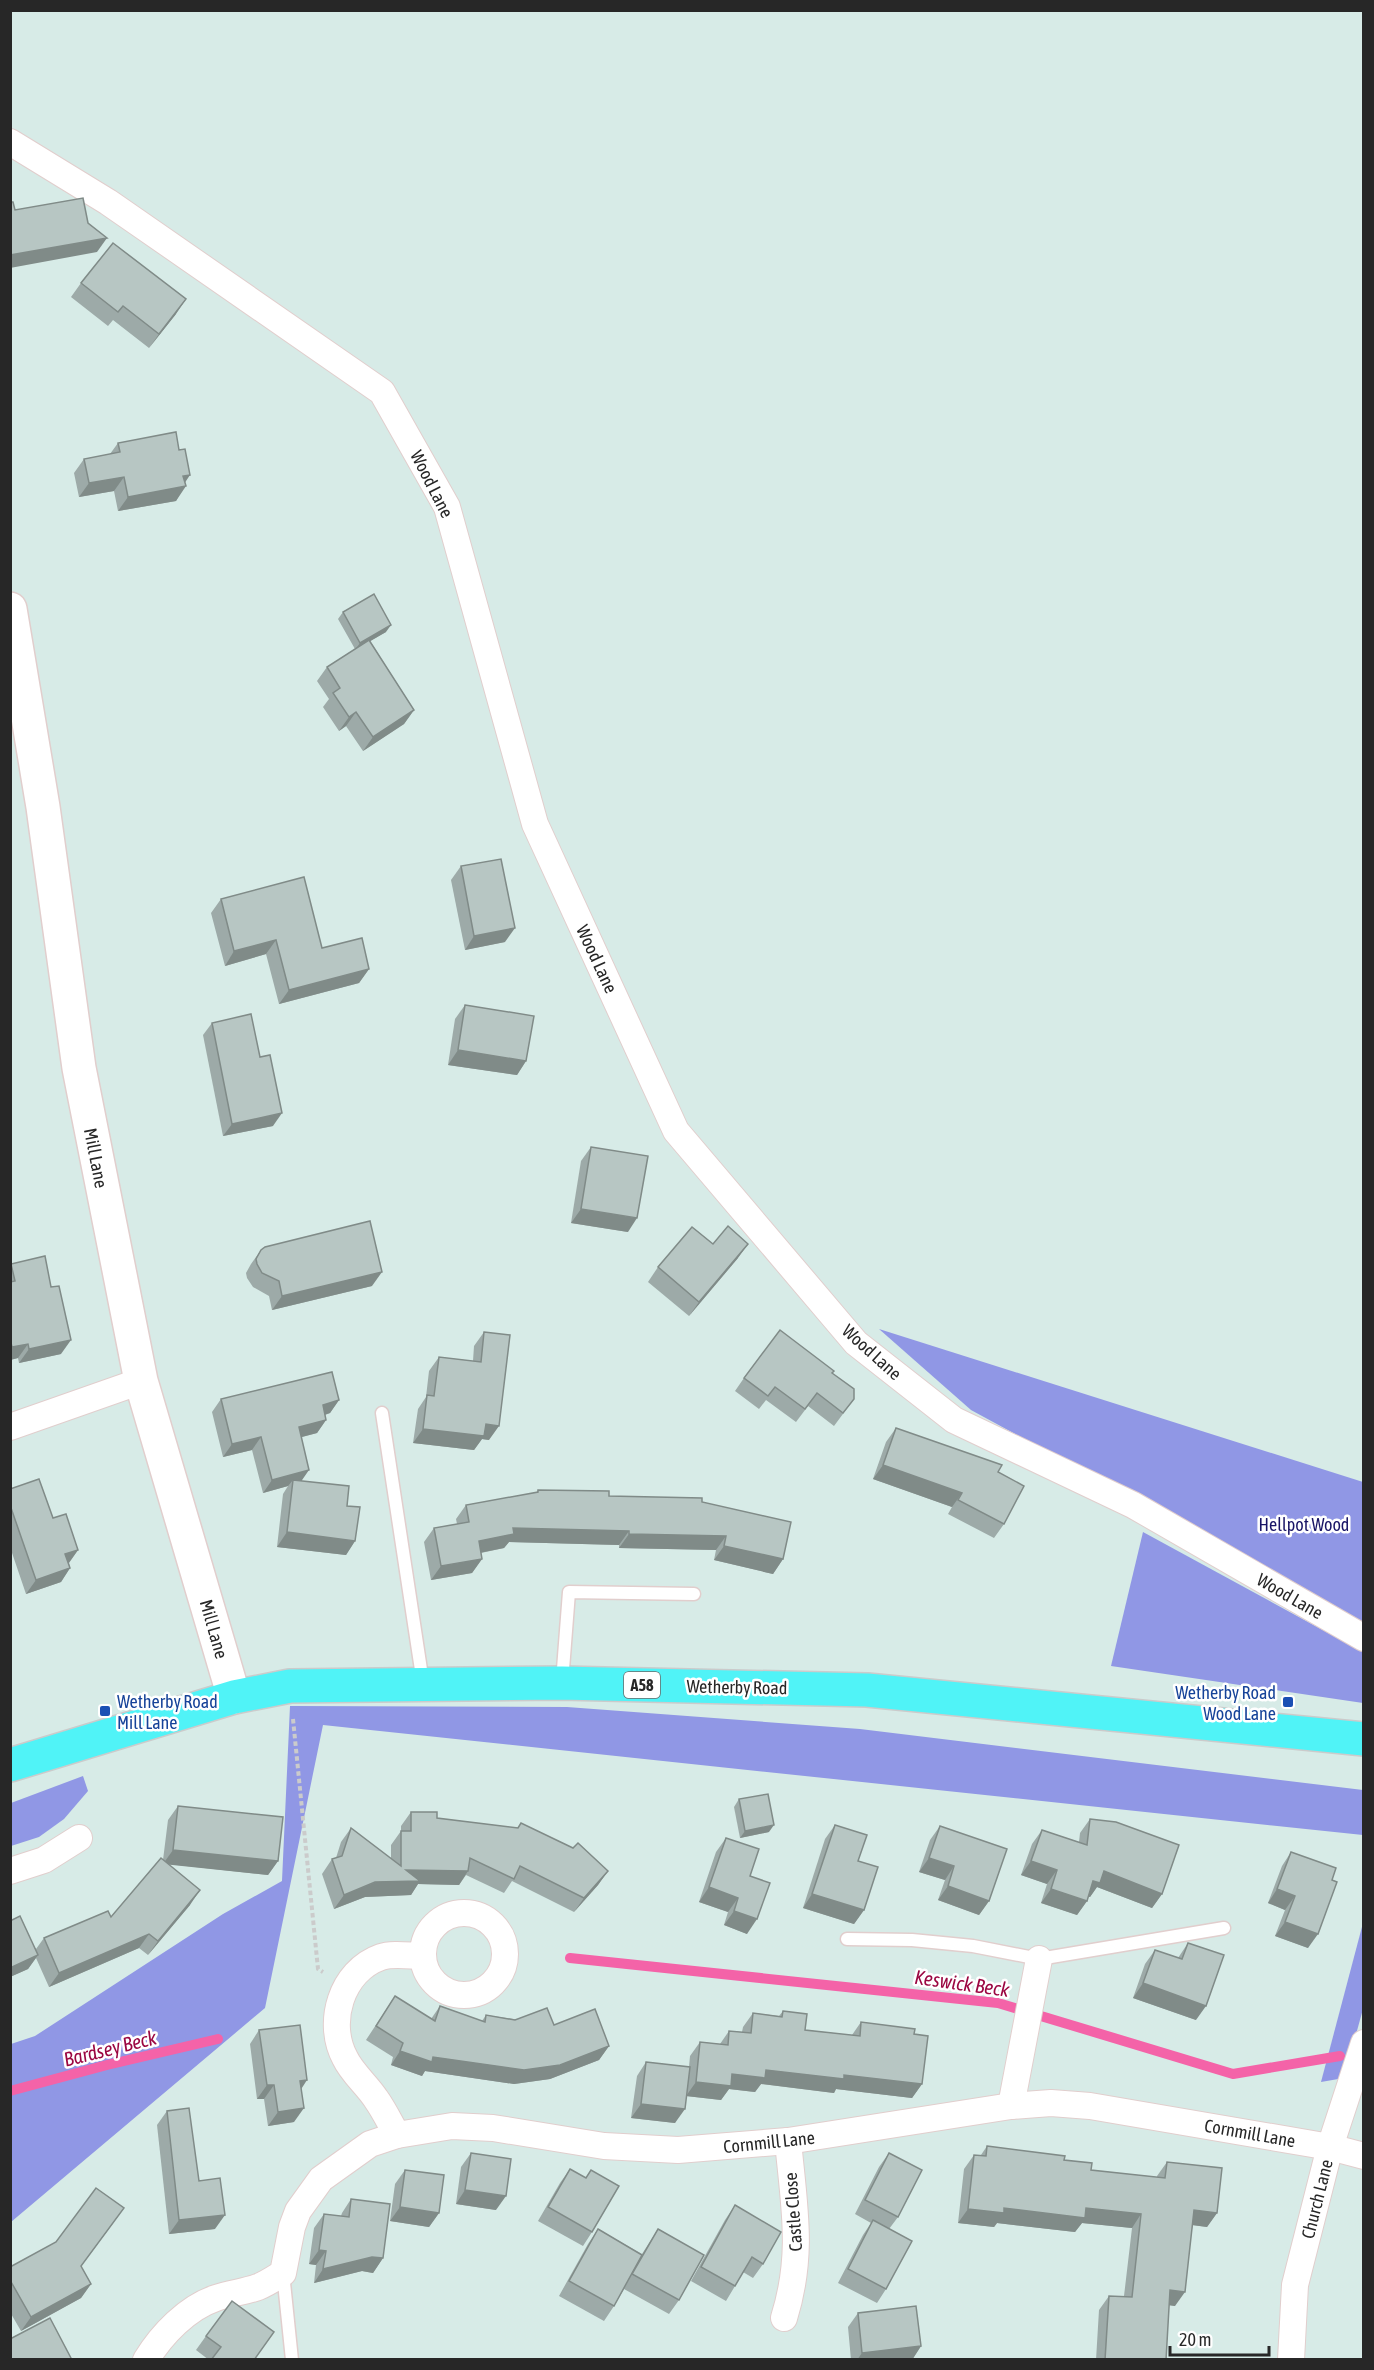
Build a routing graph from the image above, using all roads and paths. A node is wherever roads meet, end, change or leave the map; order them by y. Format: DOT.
graph roads {
  1 [pos="10,142"];
  2 [pos="10,609"];
  3 [pos="141,1382"];
  4 [pos="382,1413"];
  5 [pos="10,1427"];
  6 [pos="694,1594"];
  7 [pos="1364,1638"];
  8 [pos="562,1683"];
  9 [pos="423,1684"];
  10 [pos="290,1686"];
  11 [pos="234,1697"];
  12 [pos="1364,1739"];
  13 [pos="10,1765"];
  14 [pos="79,1838"];
  15 [pos="10,1871"];
  16 [pos="1224,1929"];
  17 [pos="847,1939"];
  18 [pos="423,1956"];
  19 [pos="1039,1959"];
  20 [pos="345,1988"];
  21 [pos="1364,2043"];
  22 [pos="1011,2106"];
  23 [pos="397,2135"];
  24 [pos="788,2141"];
  25 [pos="1330,2147"];
  26 [pos="1364,2157"];
  27 [pos="283,2273"];
  28 [pos="784,2318"];
  29 [pos="147,2360"];
  30 [pos="292,2360"];
  31 [pos="1291,2360"];
  1 -- 7 [label="street, Wood Lane"];
  2 -- 3 [label="street, Mill Lane"];
  3 -- 5 [label="street"];
  3 -- 11 [label="street, Mill Lane"];
  4 -- 9 [label="lane"];
  6 -- 8 [label="lane"];
  8 -- 9 [label="main road, Wetherby Road / A58"];
  8 -- 12 [label="main road, Wetherby Road / A58"];
  9 -- 10 [label="main road, Wetherby Road / A58"];
  10 -- 11 [label="main road, Wetherby Road / A58"];
  10 -- 20 [label="path"];
  11 -- 13 [label="main road, Wetherby Road / A58"];
  14 -- 15 [label="street"];
  16 -- 19 [label="lane"];
  17 -- 19 [label="lane"];
  18 -- 20 [label="street"];
  19 -- 22 [label="street"];
  20 -- 23 [label="street"];
  21 -- 25 [label="street, Church Lane"];
  22 -- 24 [label="street, Cornmill Lane"];
  22 -- 25 [label="street, Cornmill Lane"];
  23 -- 24 [label="street, Cornmill Lane"];
  23 -- 27 [label="street, Cornmill Lane"];
  24 -- 28 [label="street, Castle Close"];
  25 -- 26 [label="street, Cornmill Lane"];
  25 -- 31 [label="street, Church Lane"];
  27 -- 29 [label="street"];
  27 -- 30 [label="lane, Cornmill Lane"];
}
